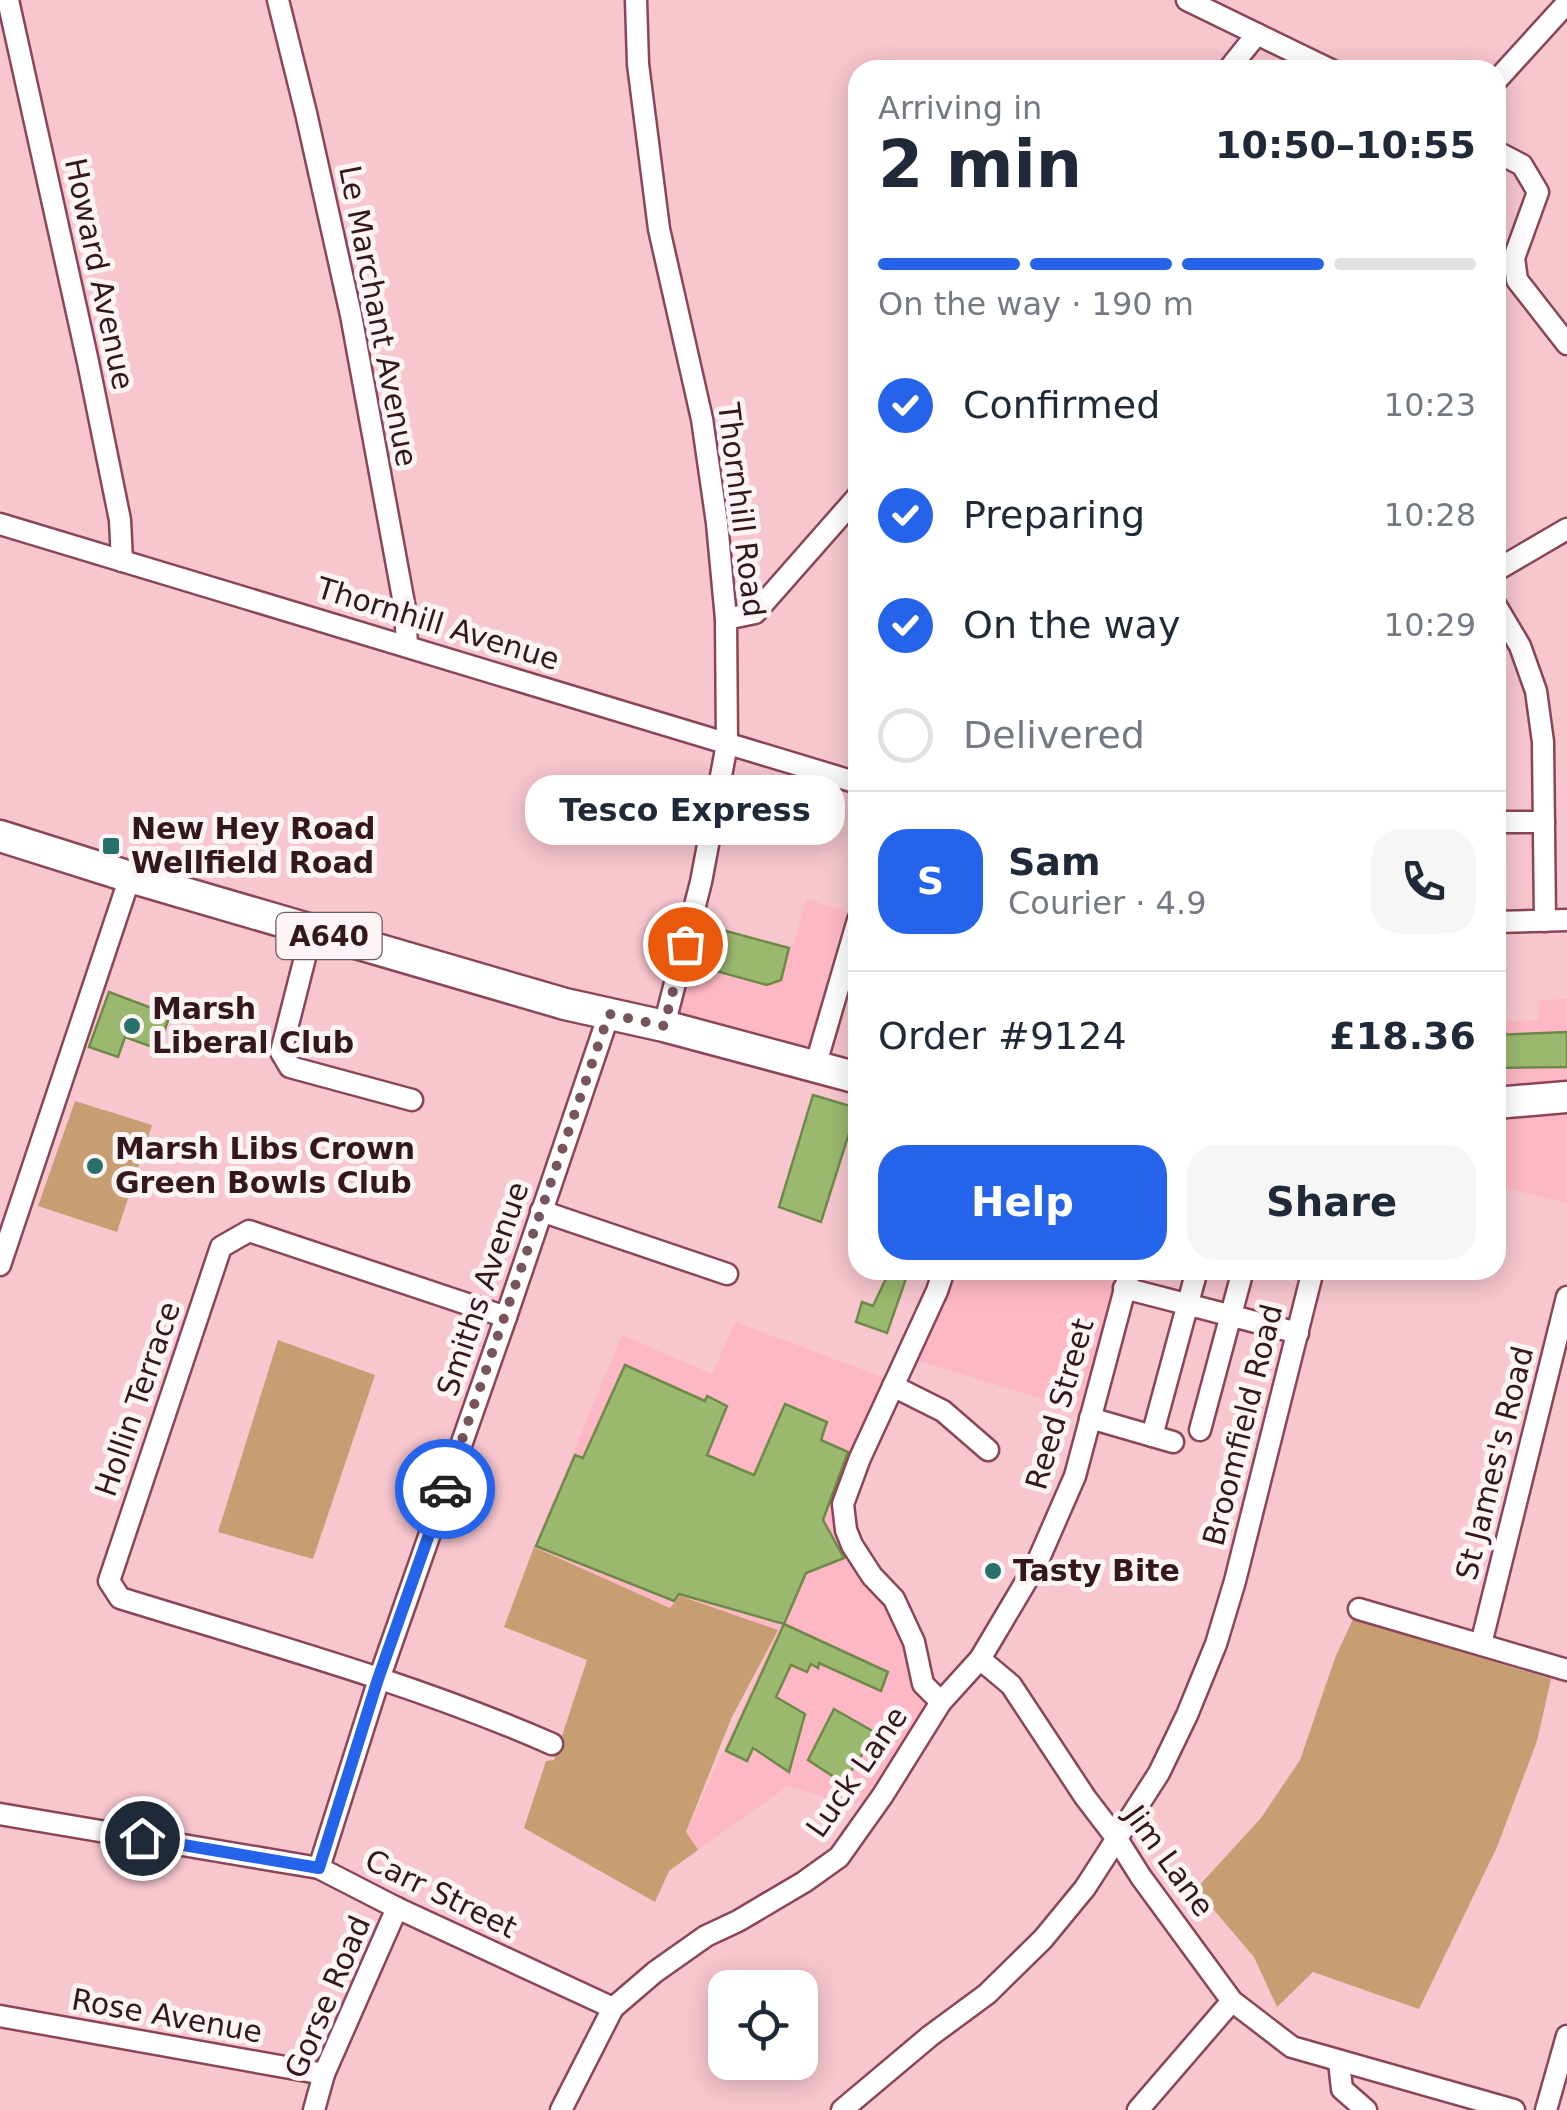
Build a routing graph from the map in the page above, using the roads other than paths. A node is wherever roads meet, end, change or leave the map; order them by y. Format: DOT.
graph roads {
  1 [pos="8,0"];
  2 [pos="278,0"];
  3 [pos="636,0"];
  4 [pos="1187,0"];
  5 [pos="1567,4"];
  6 [pos="1257,34"];
  7 [pos="1236,60"];
  8 [pos="1310,60"];
  9 [pos="1506,70"];
  10 [pos="1506,157"];
  11 [pos="1567,344"];
  12 [pos="848,507"];
  13 [pos="0,524"];
  14 [pos="1567,529"];
  15 [pos="122,561"];
  16 [pos="1506,565"];
  17 [pos="726,619"];
  18 [pos="1506,622"];
  19 [pos="407,645"];
  20 [pos="727,744"];
  21 [pos="848,779"];
  22 [pos="1506,822"];
  23 [pos="1544,822"];
  24 [pos="0,836"];
  25 [pos="130,878"];
  26 [pos="1544,920"];
  27 [pos="1567,920"];
  28 [pos="1506,922"];
  29 [pos="312,930"];
  30 [pos="848,954"];
  31 [pos="609,1014"];
  32 [pos="664,1026"];
  33 [pos="815,1066"];
  34 [pos="848,1075"];
  35 [pos="1567,1097"];
  36 [pos="412,1100"];
  37 [pos="1506,1102"];
  38 [pos="542,1211"];
  39 [pos="0,1265"];
  40 [pos="727,1274"];
  41 [pos="941,1280"];
  42 [pos="1127,1280"];
  43 [pos="1129,1280"];
  44 [pos="1194,1280"];
  45 [pos="1240,1280"];
  46 [pos="1311,1280"];
  47 [pos="1567,1297"];
  48 [pos="1188,1304"];
  49 [pos="1231,1315"];
  50 [pos="506,1316"];
  51 [pos="1298,1333"];
  52 [pos="894,1386"];
  53 [pos="1090,1418"];
  54 [pos="1200,1430"];
  55 [pos="988,1450"];
  56 [pos="1359,1609"];
  57 [pos="1481,1644"];
  58 [pos="980,1659"];
  59 [pos="1567,1670"];
  60 [pos="378,1679"];
  61 [pos="940,1702"];
  62 [pos="552,1744"];
  63 [pos="0,1814"];
  64 [pos="1117,1839"];
  65 [pos="319,1868"];
  66 [pos="398,1908"];
  67 [pos="1232,2001"];
  68 [pos="613,2008"];
  69 [pos="0,2016"];
  70 [pos="1567,2036"];
  71 [pos="1340,2062"];
  72 [pos="324,2074"];
  73 [pos="314,2110"];
  74 [pos="561,2110"];
  75 [pos="842,2110"];
  76 [pos="1138,2110"];
  77 [pos="1366,2110"];
  78 [pos="1514,2110"];
  79 [pos="1546,2110"];
  1 -- 15 [label="street, Howard Avenue"];
  2 -- 19 [label="street, Le Marchant Avenue"];
  3 -- 17 [label="street, Thornhill Road"];
  4 -- 6 [label="street"];
  5 -- 9 [label="street"];
  6 -- 7 [label="street"];
  6 -- 8 [label="street"];
  10 -- 11 [label="street"];
  12 -- 17 [label="street"];
  13 -- 15 [label="street, Thornhill Avenue"];
  14 -- 16 [label="street"];
  15 -- 19 [label="street, Thornhill Avenue"];
  17 -- 20 [label="street, Thornhill Road"];
  18 -- 23 [label="street"];
  19 -- 20 [label="street, Thornhill Avenue"];
  20 -- 21 [label="street, Thornhill Avenue"];
  20 -- 32 [label="street, Thornhill Road"];
  22 -- 23 [label="street"];
  23 -- 26 [label="street"];
  24 -- 25 [label="highway, A640"];
  25 -- 29 [label="highway, A640"];
  25 -- 39 [label="street"];
  26 -- 27 [label="street"];
  26 -- 28 [label="street"];
  29 -- 31 [label="highway, A640"];
  29 -- 36 [label="street"];
  30 -- 33 [label="street"];
  31 -- 32 [label="highway, A640"];
  31 -- 38 [label="street, Smiths Avenue"];
  32 -- 33 [label="highway, A640"];
  33 -- 34 [label="highway, A640"];
  35 -- 37 [label="highway"];
  38 -- 40 [label="street"];
  38 -- 50 [label="street, Smiths Avenue"];
  41 -- 52 [label="street, Luck Lane"];
  42 -- 53 [label="street, Reed Street"];
  43 -- 48 [label="street"];
  44 -- 48 [label="street"];
  45 -- 49 [label="street"];
  46 -- 51 [label="street, Broomfield Road"];
  47 -- 57 [label="street, St James's Road"];
  48 -- 49 [label="street"];
  48 -- 53 [label="street"];
  49 -- 51 [label="street"];
  49 -- 54 [label="street"];
  50 -- 60 [label="street, Smiths Avenue"];
  50 -- 60 [label="street, Hollin Terrace"];
  51 -- 64 [label="street, Broomfield Road"];
  52 -- 55 [label="street"];
  52 -- 61 [label="street, Luck Lane"];
  53 -- 58 [label="street, Reed Street"];
  56 -- 57 [label="street"];
  57 -- 59 [label="street"];
  58 -- 61 [label="street, Reed Street"];
  58 -- 64 [label="street, Jim Lane"];
  60 -- 62 [label="street"];
  60 -- 65 [label="street, Smiths Avenue"];
  61 -- 68 [label="street, Luck Lane"];
  63 -- 65 [label="street, Carr Street"];
  64 -- 67 [label="street, Jim Lane"];
  64 -- 75 [label="street, Broomfield Road"];
  65 -- 66 [label="street, Carr Street"];
  66 -- 68 [label="street, Carr Street"];
  66 -- 72 [label="street, Gorse Road"];
  67 -- 71 [label="street, Jim Lane"];
  67 -- 76 [label="street"];
  68 -- 74 [label="street, Luck Lane"];
  69 -- 72 [label="street, Rose Avenue"];
  70 -- 79 [label="street"];
  71 -- 77 [label="street"];
  71 -- 78 [label="street, Jim Lane"];
  72 -- 73 [label="street, Gorse Road"];
}
